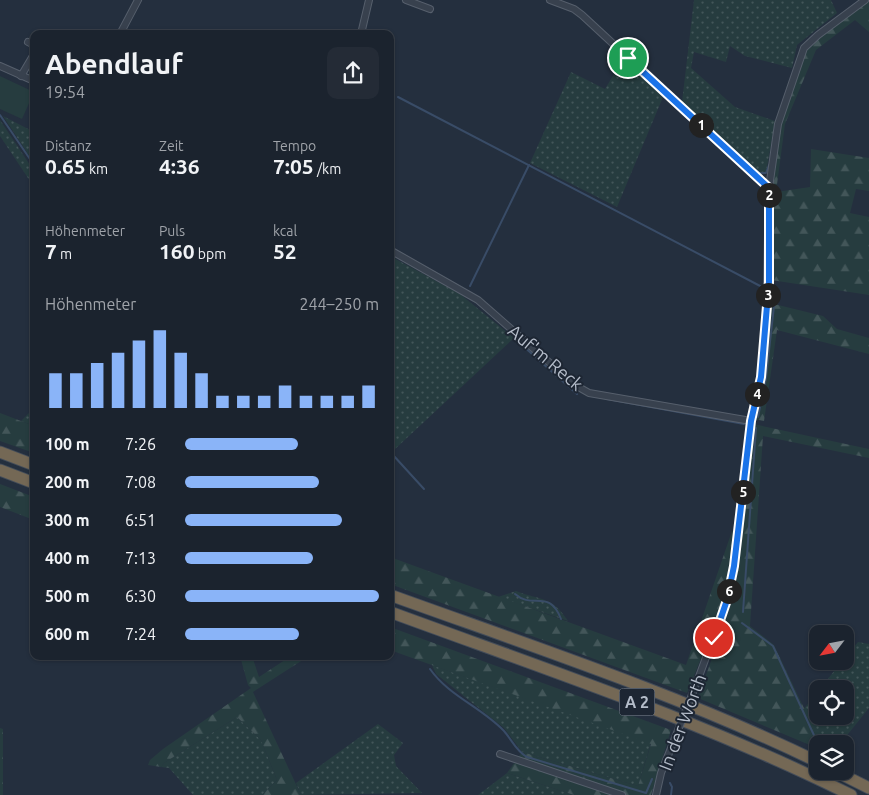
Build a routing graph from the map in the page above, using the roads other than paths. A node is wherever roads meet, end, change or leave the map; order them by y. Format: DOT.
graph roads {
  1 [pos="138,0"];
  2 [pos="369,0"];
  3 [pos="406,0"];
  4 [pos="550,0"];
  5 [pos="865,0"];
  6 [pos="430,9"];
  7 [pos="122,30"];
  8 [pos="363,30"];
  9 [pos="30,61"];
  10 [pos="0,66"];
  11 [pos="21,76"];
  12 [pos="30,80"];
  13 [pos="769,188"];
  14 [pos="394,252"];
  15 [pos="751,421"];
  16 [pos="0,452"];
  17 [pos="30,463"];
  18 [pos="0,470"];
  19 [pos="30,481"];
  20 [pos="394,596"];
  21 [pos="394,613"];
  22 [pos="500,754"];
  23 [pos="809,758"];
  24 [pos="853,780"];
  25 [pos="869,788"];
  26 [pos="622,795"];
  27 [pos="656,795"];
  28 [pos="851,795"];
  1 -- 7 [label="street"];
  2 -- 8 [label="street"];
  3 -- 6 [label="street"];
  4 -- 13 [label="street"];
  5 -- 13 [label="street, In der Worth"];
  9 -- 11 [label="street"];
  10 -- 11 [label="street"];
  11 -- 12 [label="street"];
  13 -- 15 [label="street, In der Worth"];
  14 -- 15 [label="street, Auf'm Reck"];
  15 -- 27 [label="street, In der Worth, bridge"];
  16 -- 17 [label="highway"];
  18 -- 19 [label="highway"];
  20 -- 23 [label="highway, A 2"];
  21 -- 28 [label="highway, A 2"];
  22 -- 26 [label="street"];
  24 -- 25 [label="highway"];
}
